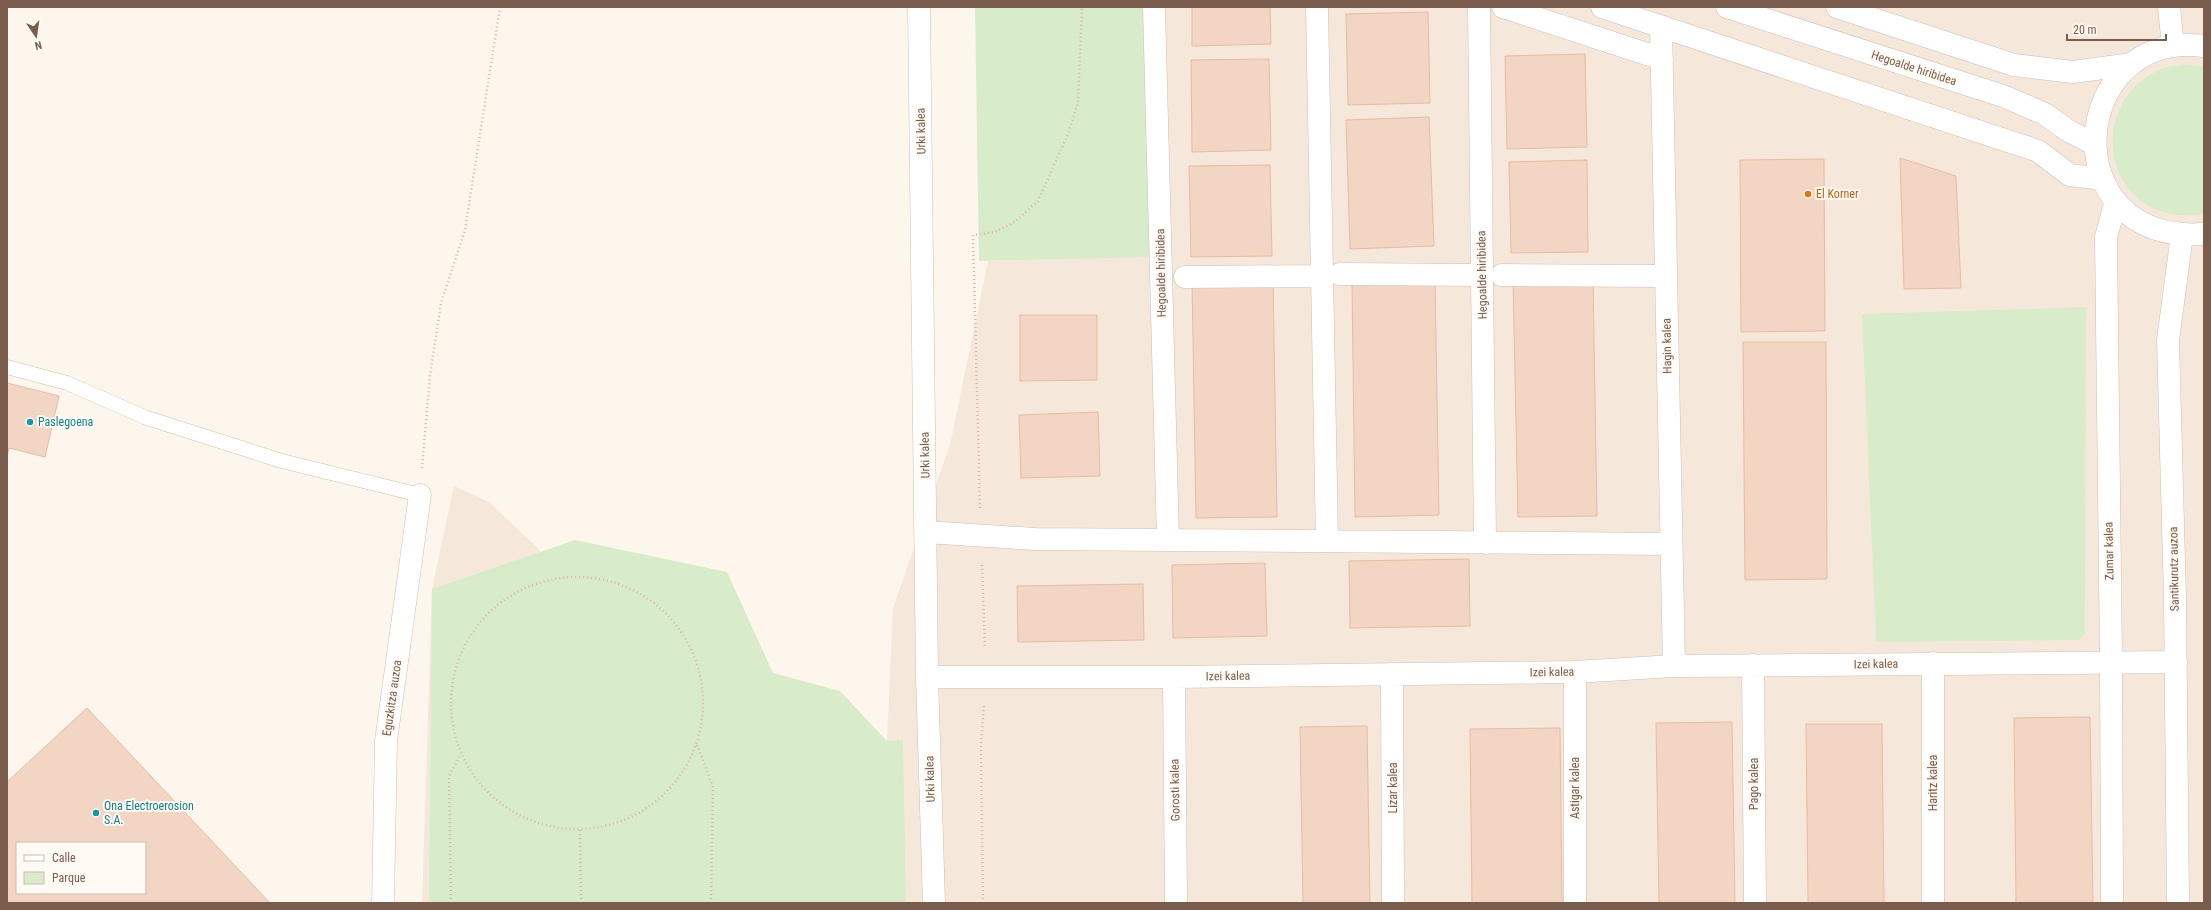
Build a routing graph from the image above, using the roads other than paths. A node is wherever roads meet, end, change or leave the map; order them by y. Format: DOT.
graph roads {
  1 [pos="919,7"];
  2 [pos="1154,7"];
  3 [pos="1317,7"];
  4 [pos="1479,7"];
  5 [pos="1503,7"];
  6 [pos="1602,7"];
  7 [pos="1727,7"];
  8 [pos="1837,7"];
  9 [pos="2169,7"];
  10 [pos="1661,26"];
  11 [pos="2173,46"];
  12 [pos="2204,46"];
  13 [pos="1662,59"];
  14 [pos="2132,64"];
  15 [pos="2094,144"];
  16 [pos="2103,179"];
  17 [pos="2116,201"];
  18 [pos="2204,234"];
  19 [pos="2182,236"];
  20 [pos="1331,275"];
  21 [pos="1492,275"];
  22 [pos="1666,276"];
  23 [pos="1185,277"];
  24 [pos="7,367"];
  25 [pos="420,495"];
  26 [pos="926,532"];
  27 [pos="1168,540"];
  28 [pos="1327,541"];
  29 [pos="1485,543"];
  30 [pos="1671,544"];
  31 [pos="2111,661"];
  32 [pos="2176,662"];
  33 [pos="1933,663"];
  34 [pos="1754,665"];
  35 [pos="1674,666"];
  36 [pos="1575,672"];
  37 [pos="1392,674"];
  38 [pos="928,677"];
  39 [pos="1174,677"];
  40 [pos="383,903"];
  41 [pos="934,903"];
  42 [pos="1176,903"];
  43 [pos="1393,903"];
  44 [pos="1575,903"];
  45 [pos="1755,903"];
  46 [pos="1933,903"];
  47 [pos="2112,903"];
  48 [pos="2178,903"];
  1 -- 26 [label="street, Urki kalea"];
  2 -- 27 [label="street, Hegoalde hiribidea"];
  3 -- 20 [label="street"];
  4 -- 21 [label="street, Hegoalde hiribidea"];
  5 -- 13 [label="street"];
  6 -- 10 [label="street"];
  7 -- 15 [label="street, Hegoalde hiribidea"];
  8 -- 14 [label="street"];
  9 -- 11 [label="street"];
  10 -- 13 [label="street, Hagin kalea"];
  10 -- 16 [label="street"];
  11 -- 12 [label="street"];
  11 -- 14 [label="street"];
  13 -- 22 [label="street, Hagin kalea"];
  14 -- 15 [label="street"];
  15 -- 16 [label="street"];
  16 -- 17 [label="street"];
  17 -- 19 [label="street"];
  17 -- 31 [label="street, Zumar kalea"];
  18 -- 19 [label="street"];
  19 -- 32 [label="street, Santikurutz auzoa"];
  20 -- 21 [label="street"];
  20 -- 23 [label="street"];
  20 -- 28 [label="street"];
  21 -- 22 [label="street"];
  21 -- 29 [label="street, Hegoalde hiribidea"];
  22 -- 30 [label="street, Hagin kalea"];
  24 -- 25 [label="lane"];
  25 -- 40 [label="street, Eguzkitza auzoa"];
  26 -- 27 [label="street"];
  26 -- 38 [label="street, Urki kalea"];
  27 -- 28 [label="street"];
  28 -- 29 [label="street"];
  29 -- 30 [label="street"];
  30 -- 35 [label="street, Hagin kalea"];
  31 -- 32 [label="street, Izei kalea"];
  31 -- 33 [label="street, Izei kalea"];
  31 -- 47 [label="street, Zumar kalea"];
  32 -- 48 [label="street, Santikurutz auzoa"];
  33 -- 34 [label="street, Izei kalea"];
  33 -- 46 [label="street, Haritz kalea"];
  34 -- 35 [label="street, Izei kalea"];
  34 -- 45 [label="street, Pago kalea"];
  35 -- 36 [label="street, Izei kalea"];
  36 -- 37 [label="street, Izei kalea"];
  36 -- 44 [label="street, Astigar kalea"];
  37 -- 39 [label="street, Izei kalea"];
  37 -- 43 [label="street, Lizar kalea"];
  38 -- 39 [label="street, Izei kalea"];
  38 -- 41 [label="street, Urki kalea"];
  39 -- 42 [label="street, Gorosti kalea"];
}
